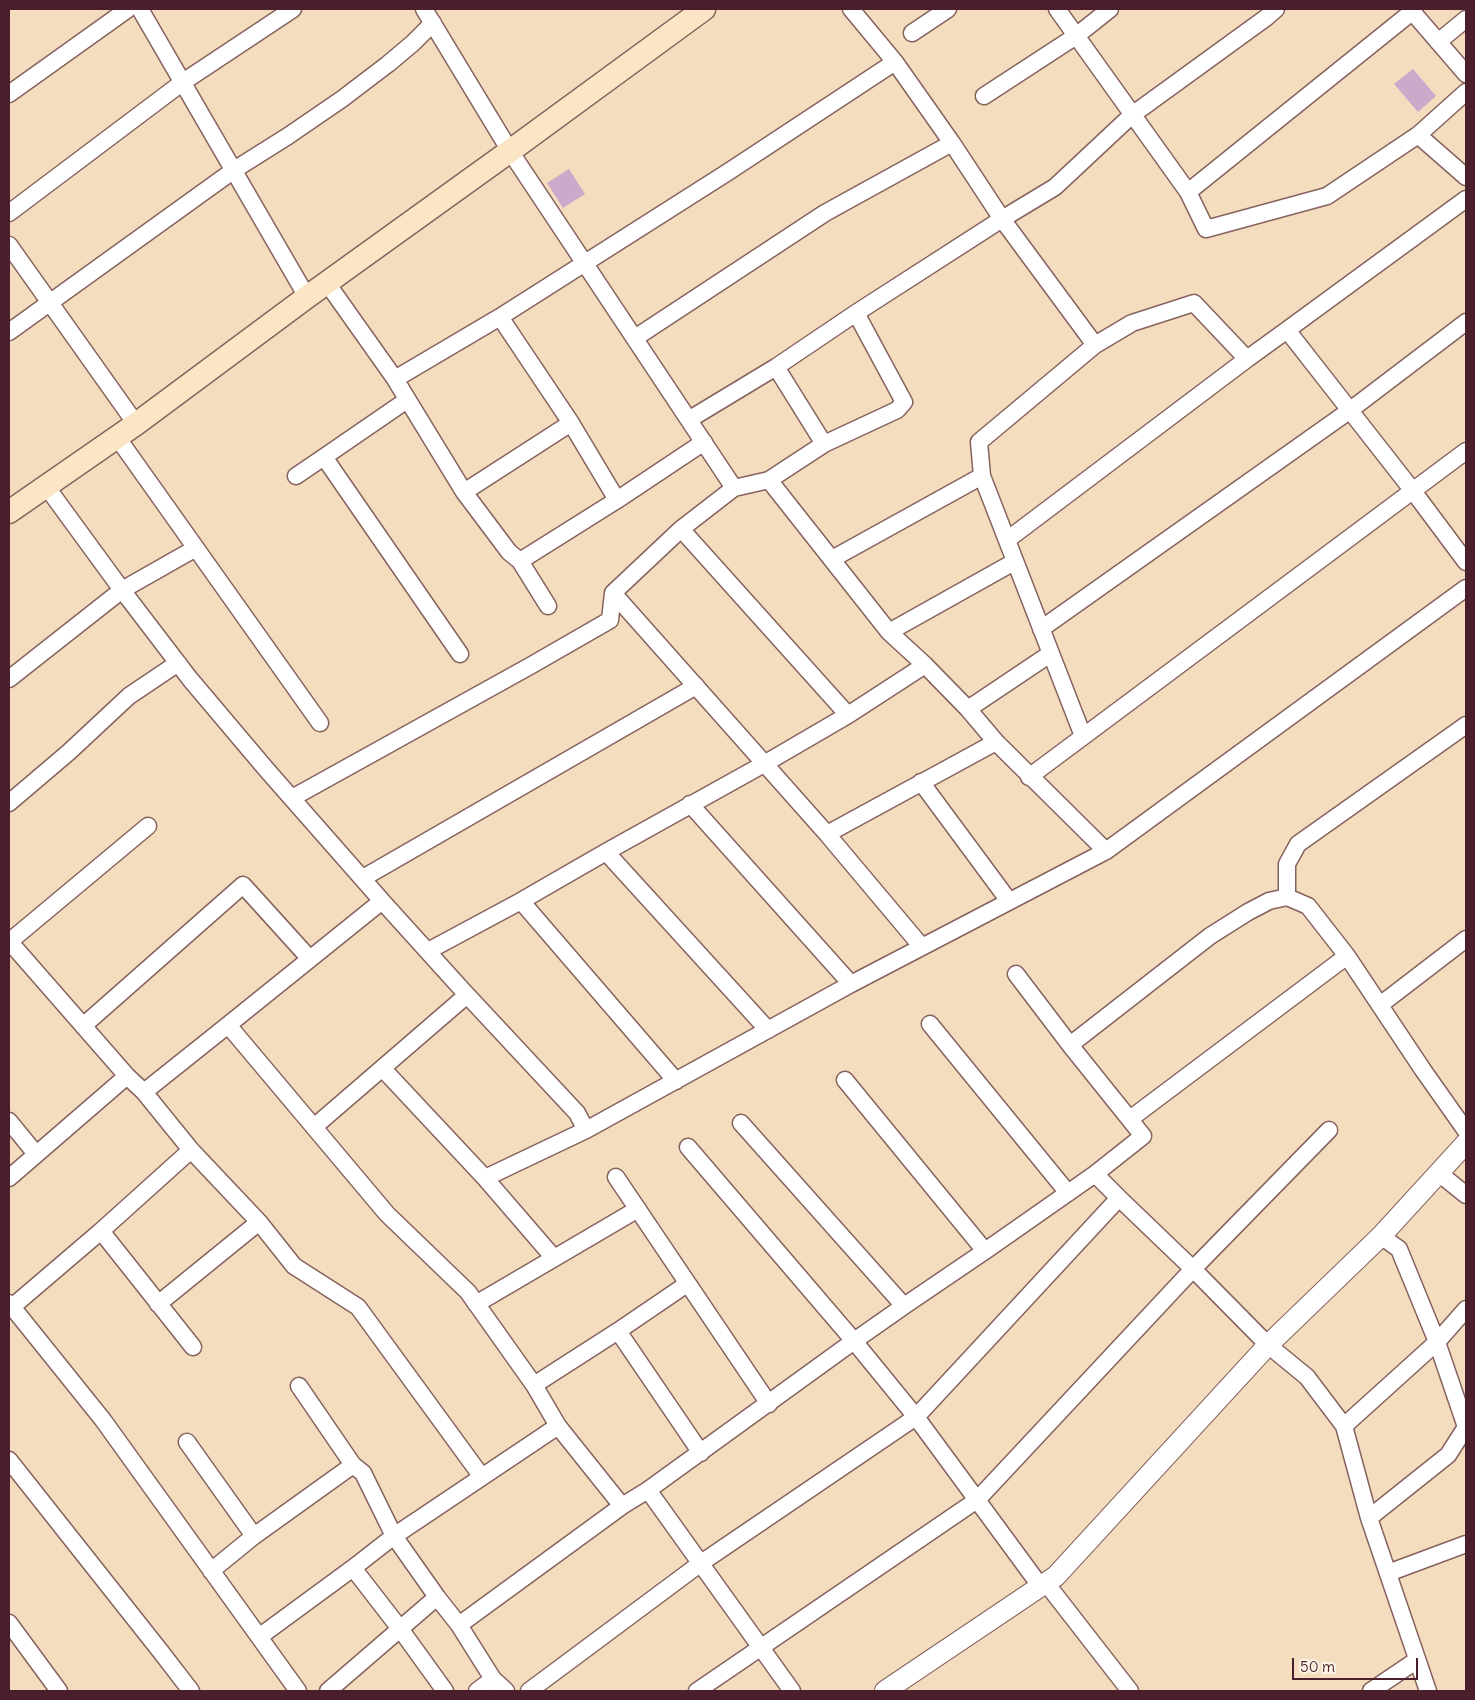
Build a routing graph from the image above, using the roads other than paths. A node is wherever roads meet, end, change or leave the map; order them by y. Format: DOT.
graph roads {
  1 [pos="128,9"];
  2 [pos="140,9"];
  3 [pos="293,9"];
  4 [pos="424,9"];
  5 [pos="851,9"];
  6 [pos="948,9"];
  7 [pos="1057,9"];
  8 [pos="1110,9"];
  9 [pos="1276,9"];
  10 [pos="699,10"];
  11 [pos="1411,10"];
  12 [pos="1466,19"];
  13 [pos="433,23"];
  14 [pos="912,33"];
  15 [pos="1076,36"];
  16 [pos="1438,42"];
  17 [pos="895,62"];
  18 [pos="1466,74"];
  19 [pos="183,82"];
  20 [pos="1466,92"];
  21 [pos="9,94"];
  22 [pos="984,96"];
  23 [pos="1132,115"];
  24 [pos="1418,135"];
  25 [pos="952,143"];
  26 [pos="510,151"];
  27 [pos="234,170"];
  28 [pos="1466,177"];
  29 [pos="1188,192"];
  30 [pos="1466,199"];
  31 [pos="9,213"];
  32 [pos="1002,219"];
  33 [pos="9,245"];
  34 [pos="584,264"];
  35 [pos="327,283"];
  36 [pos="307,297"];
  37 [pos="49,302"];
  38 [pos="856,313"];
  39 [pos="500,317"];
  40 [pos="1466,322"];
  41 [pos="1287,330"];
  42 [pos="9,332"];
  43 [pos="635,338"];
  44 [pos="1095,345"];
  45 [pos="1247,359"];
  46 [pos="776,367"];
  47 [pos="395,379"];
  48 [pos="407,400"];
  49 [pos="1349,411"];
  50 [pos="690,419"];
  51 [pos="571,423"];
  52 [pos="136,424"];
  53 [pos="117,437"];
  54 [pos="704,442"];
  55 [pos="824,444"];
  56 [pos="1466,451"];
  57 [pos="324,457"];
  58 [pos="296,476"];
  59 [pos="982,476"];
  60 [pos="769,480"];
  61 [pos="46,486"];
  62 [pos="734,488"];
  63 [pos="1413,491"];
  64 [pos="464,492"];
  65 [pos="617,500"];
  66 [pos="9,512"];
  67 [pos="680,529"];
  68 [pos="1007,540"];
  69 [pos="196,548"];
  70 [pos="832,559"];
  71 [pos="520,561"];
  72 [pos="1014,562"];
  73 [pos="1466,562"];
  74 [pos="1466,588"];
  75 [pos="122,590"];
  76 [pos="613,593"];
  77 [pos="548,606"];
  78 [pos="1041,629"];
  79 [pos="889,632"];
  80 [pos="460,654"];
  81 [pos="1050,654"];
  82 [pos="178,663"];
  83 [pos="925,665"];
  84 [pos="9,679"];
  85 [pos="696,686"];
  86 [pos="968,709"];
  87 [pos="848,715"];
  88 [pos="320,723"];
  89 [pos="1466,725"];
  90 [pos="1083,736"];
  91 [pos="996,742"];
  92 [pos="764,764"];
  93 [pos="1030,777"];
  94 [pos="921,782"];
  95 [pos="292,798"];
  96 [pos="9,803"];
  97 [pos="690,804"];
  98 [pos="148,826"];
  99 [pos="827,834"];
  100 [pos="1106,851"];
  101 [pos="606,852"];
  102 [pos="363,878"];
  103 [pos="1287,897"];
  104 [pos="382,901"];
  105 [pos="521,901"];
  106 [pos="1009,901"];
  107 [pos="1466,939"];
  108 [pos="9,941"];
  109 [pos="922,947"];
  110 [pos="428,951"];
  111 [pos="1346,956"];
  112 [pos="310,959"];
  113 [pos="1016,974"];
  114 [pos="851,984"];
  115 [pos="467,995"];
  116 [pos="1380,1005"];
  117 [pos="228,1024"];
  118 [pos="930,1024"];
  119 [pos="83,1026"];
  120 [pos="768,1030"];
  121 [pos="1070,1045"];
  122 [pos="383,1069"];
  123 [pos="127,1076"];
  124 [pos="845,1080"];
  125 [pos="676,1081"];
  126 [pos="144,1092"];
  127 [pos="1130,1119"];
  128 [pos="9,1121"];
  129 [pos="741,1123"];
  130 [pos="314,1127"];
  131 [pos="586,1130"];
  132 [pos="1330,1130"];
  133 [pos="1466,1131"];
  134 [pos="1466,1144"];
  135 [pos="688,1148"];
  136 [pos="191,1150"];
  137 [pos="36,1154"];
  138 [pos="1095,1174"];
  139 [pos="1440,1174"];
  140 [pos="616,1177"];
  141 [pos="9,1178"];
  142 [pos="485,1178"];
  143 [pos="1068,1193"];
  144 [pos="1466,1194"];
  145 [pos="1119,1198"];
  146 [pos="638,1209"];
  147 [pos="259,1222"];
  148 [pos="101,1232"];
  149 [pos="1381,1236"];
  150 [pos="986,1252"];
  151 [pos="554,1258"];
  152 [pos="1193,1269"];
  153 [pos="688,1284"];
  154 [pos="158,1304"];
  155 [pos="476,1304"];
  156 [pos="11,1305"];
  157 [pos="904,1306"];
  158 [pos="1466,1309"];
  159 [pos="618,1331"];
  160 [pos="854,1342"];
  161 [pos="1437,1342"];
  162 [pos="1268,1345"];
  163 [pos="193,1347"];
  164 [pos="534,1385"];
  165 [pos="299,1386"];
  166 [pos="769,1404"];
  167 [pos="916,1417"];
  168 [pos="558,1426"];
  169 [pos="1344,1426"];
  170 [pos="1466,1427"];
  171 [pos="187,1442"];
  172 [pos="701,1453"];
  173 [pos="9,1460"];
  174 [pos="353,1465"];
  175 [pos="482,1477"];
  176 [pos="648,1490"];
  177 [pos="977,1500"];
  178 [pos="622,1506"];
  179 [pos="1369,1518"];
  180 [pos="254,1536"];
  181 [pos="394,1536"];
  182 [pos="1466,1544"];
  183 [pos="701,1563"];
  184 [pos="352,1568"];
  185 [pos="211,1570"];
  186 [pos="1388,1573"];
  187 [pos="1044,1585"];
  188 [pos="437,1597"];
  189 [pos="9,1623"];
  190 [pos="459,1625"];
  191 [pos="401,1630"];
  192 [pos="259,1636"];
  193 [pos="760,1647"];
  194 [pos="1418,1660"];
  195 [pos="493,1679"];
  196 [pos="59,1691"];
  197 [pos="191,1691"];
  198 [pos="298,1691"];
  199 [pos="328,1691"];
  200 [pos="445,1691"];
  201 [pos="477,1691"];
  202 [pos="506,1691"];
  203 [pos="529,1691"];
  204 [pos="697,1691"];
  205 [pos="792,1691"];
  206 [pos="885,1691"];
  207 [pos="1130,1691"];
  208 [pos="1371,1691"];
  209 [pos="1428,1691"];
  1 -- 21 [label="street"];
  2 -- 19 [label="street"];
  3 -- 19 [label="street"];
  4 -- 13 [label="street"];
  5 -- 17 [label="street"];
  6 -- 14 [label="street"];
  7 -- 15 [label="street"];
  8 -- 15 [label="street"];
  9 -- 23 [label="street"];
  10 -- 26 [label="main road"];
  11 -- 16 [label="street"];
  11 -- 29 [label="street"];
  12 -- 16 [label="street"];
  13 -- 26 [label="street"];
  13 -- 27 [label="street"];
  15 -- 22 [label="street"];
  15 -- 23 [label="street"];
  16 -- 18 [label="street"];
  17 -- 25 [label="street"];
  17 -- 34 [label="street"];
  19 -- 27 [label="street"];
  19 -- 31 [label="street"];
  20 -- 24 [label="street"];
  23 -- 29 [label="street"];
  23 -- 32 [label="street"];
  24 -- 28 [label="street"];
  24 -- 29 [label="street"];
  25 -- 32 [label="street"];
  25 -- 43 [label="street"];
  26 -- 34 [label="street"];
  26 -- 35 [label="main road"];
  27 -- 36 [label="street"];
  27 -- 37 [label="street"];
  30 -- 41 [label="street"];
  32 -- 38 [label="street"];
  32 -- 44 [label="street"];
  33 -- 37 [label="street"];
  34 -- 39 [label="street"];
  34 -- 43 [label="street"];
  35 -- 36 [label="main road"];
  35 -- 47 [label="street"];
  36 -- 52 [label="main road"];
  37 -- 42 [label="street"];
  37 -- 52 [label="street"];
  38 -- 46 [label="street"];
  38 -- 55 [label="street"];
  39 -- 47 [label="street"];
  39 -- 51 [label="street"];
  40 -- 49 [label="street"];
  41 -- 45 [label="street"];
  41 -- 49 [label="street"];
  43 -- 50 [label="street"];
  44 -- 45 [label="street"];
  44 -- 59 [label="street"];
  45 -- 68 [label="street"];
  46 -- 50 [label="street"];
  46 -- 55 [label="street"];
  47 -- 48 [label="street"];
  48 -- 57 [label="street"];
  48 -- 64 [label="street"];
  49 -- 63 [label="street"];
  49 -- 78 [label="street"];
  50 -- 54 [label="street"];
  51 -- 64 [label="street"];
  51 -- 65 [label="street"];
  52 -- 53 [label="main road"];
  53 -- 61 [label="main road"];
  53 -- 69 [label="street"];
  54 -- 62 [label="street"];
  54 -- 65 [label="street"];
  55 -- 60 [label="street"];
  56 -- 63 [label="street"];
  57 -- 58 [label="street"];
  57 -- 80 [label="street"];
  59 -- 68 [label="street"];
  59 -- 70 [label="street"];
  60 -- 62 [label="street"];
  60 -- 70 [label="street"];
  61 -- 66 [label="main road"];
  61 -- 75 [label="street"];
  62 -- 67 [label="street"];
  63 -- 73 [label="street"];
  63 -- 90 [label="street"];
  64 -- 71 [label="street"];
  65 -- 71 [label="street"];
  67 -- 76 [label="street"];
  67 -- 87 [label="street"];
  68 -- 72 [label="street"];
  69 -- 75 [label="street"];
  69 -- 88 [label="street"];
  70 -- 79 [label="street"];
  71 -- 77 [label="street"];
  72 -- 78 [label="street"];
  72 -- 79 [label="street"];
  74 -- 100 [label="street"];
  75 -- 82 [label="street"];
  75 -- 84 [label="street"];
  76 -- 85 [label="street"];
  76 -- 95 [label="street"];
  78 -- 81 [label="street"];
  79 -- 83 [label="street"];
  81 -- 86 [label="street"];
  81 -- 90 [label="street"];
  82 -- 95 [label="street"];
  82 -- 96 [label="street"];
  83 -- 86 [label="street"];
  83 -- 87 [label="street"];
  85 -- 92 [label="street"];
  85 -- 102 [label="street"];
  86 -- 91 [label="street"];
  87 -- 92 [label="street"];
  89 -- 103 [label="street"];
  90 -- 93 [label="street"];
  91 -- 93 [label="street"];
  91 -- 94 [label="street"];
  92 -- 97 [label="street"];
  92 -- 99 [label="street"];
  93 -- 100 [label="street"];
  94 -- 99 [label="street"];
  94 -- 106 [label="street"];
  95 -- 102 [label="street"];
  97 -- 101 [label="street"];
  97 -- 114 [label="street"];
  98 -- 108 [label="street"];
  99 -- 109 [label="street"];
  100 -- 106 [label="street"];
  101 -- 105 [label="street"];
  101 -- 120 [label="street"];
  102 -- 104 [label="street"];
  103 -- 111 [label="street"];
  103 -- 121 [label="street"];
  104 -- 110 [label="street"];
  104 -- 112 [label="street"];
  105 -- 110 [label="street"];
  105 -- 125 [label="street"];
  106 -- 109 [label="street"];
  107 -- 116 [label="street"];
  108 -- 119 [label="street"];
  109 -- 114 [label="street"];
  110 -- 115 [label="street"];
  111 -- 116 [label="street"];
  111 -- 127 [label="street"];
  112 -- 117 [label="street"];
  112 -- 119 [label="street"];
  113 -- 121 [label="street"];
  114 -- 120 [label="street"];
  115 -- 122 [label="street"];
  115 -- 131 [label="street"];
  116 -- 133 [label="street"];
  117 -- 126 [label="street"];
  117 -- 130 [label="street"];
  118 -- 143 [label="street"];
  119 -- 123 [label="street"];
  120 -- 125 [label="street"];
  121 -- 127 [label="street"];
  122 -- 130 [label="street"];
  122 -- 142 [label="street"];
  123 -- 126 [label="street"];
  123 -- 137 [label="street"];
  124 -- 150 [label="street"];
  125 -- 131 [label="street"];
  126 -- 136 [label="street"];
  127 -- 138 [label="street"];
  128 -- 137 [label="street"];
  129 -- 157 [label="street"];
  130 -- 155 [label="street"];
  131 -- 142 [label="street"];
  132 -- 152 [label="street"];
  134 -- 139 [label="street"];
  135 -- 160 [label="street"];
  136 -- 147 [label="street"];
  136 -- 148 [label="street"];
  137 -- 141 [label="street"];
  138 -- 143 [label="street"];
  138 -- 145 [label="street"];
  139 -- 144 [label="street"];
  139 -- 149 [label="street"];
  140 -- 146 [label="street"];
  142 -- 151 [label="street"];
  143 -- 150 [label="street"];
  145 -- 152 [label="street"];
  145 -- 167 [label="street"];
  146 -- 151 [label="street"];
  146 -- 153 [label="street"];
  147 -- 154 [label="street"];
  147 -- 175 [label="street"];
  148 -- 154 [label="street"];
  148 -- 156 [label="street"];
  149 -- 161 [label="street"];
  149 -- 162 [label="street"];
  150 -- 157 [label="street"];
  151 -- 155 [label="street"];
  152 -- 162 [label="street"];
  152 -- 177 [label="street"];
  153 -- 159 [label="street"];
  153 -- 166 [label="street"];
  154 -- 163 [label="street"];
  155 -- 164 [label="street"];
  156 -- 185 [label="street"];
  157 -- 160 [label="street"];
  158 -- 161 [label="street"];
  159 -- 164 [label="street"];
  159 -- 172 [label="street"];
  160 -- 166 [label="street"];
  160 -- 167 [label="street"];
  161 -- 169 [label="street"];
  161 -- 170 [label="street"];
  162 -- 169 [label="street"];
  162 -- 187 [label="street"];
  164 -- 168 [label="street"];
  165 -- 174 [label="street"];
  166 -- 172 [label="street"];
  167 -- 177 [label="street"];
  167 -- 183 [label="street"];
  168 -- 175 [label="street"];
  168 -- 178 [label="street"];
  169 -- 179 [label="street"];
  170 -- 179 [label="street"];
  171 -- 180 [label="street"];
  172 -- 176 [label="street"];
  173 -- 197 [label="street"];
  174 -- 180 [label="street"];
  174 -- 181 [label="street"];
  175 -- 181 [label="street"];
  176 -- 178 [label="street"];
  176 -- 183 [label="street"];
  177 -- 187 [label="street"];
  177 -- 193 [label="street"];
  178 -- 190 [label="street"];
  179 -- 186 [label="street"];
  180 -- 185 [label="street"];
  181 -- 184 [label="street"];
  181 -- 188 [label="street"];
  182 -- 186 [label="street"];
  183 -- 193 [label="street"];
  183 -- 203 [label="street"];
  184 -- 191 [label="street"];
  184 -- 192 [label="street"];
  185 -- 192 [label="street"];
  186 -- 194 [label="street"];
  187 -- 206 [label="street"];
  187 -- 207 [label="street"];
  188 -- 190 [label="street"];
  188 -- 191 [label="street"];
  189 -- 196 [label="street"];
  190 -- 195 [label="street"];
  191 -- 199 [label="street"];
  191 -- 200 [label="street"];
  192 -- 198 [label="street"];
  193 -- 204 [label="street"];
  193 -- 205 [label="street"];
  194 -- 208 [label="street"];
  194 -- 209 [label="street"];
  195 -- 201 [label="street"];
  195 -- 202 [label="street"];
}
